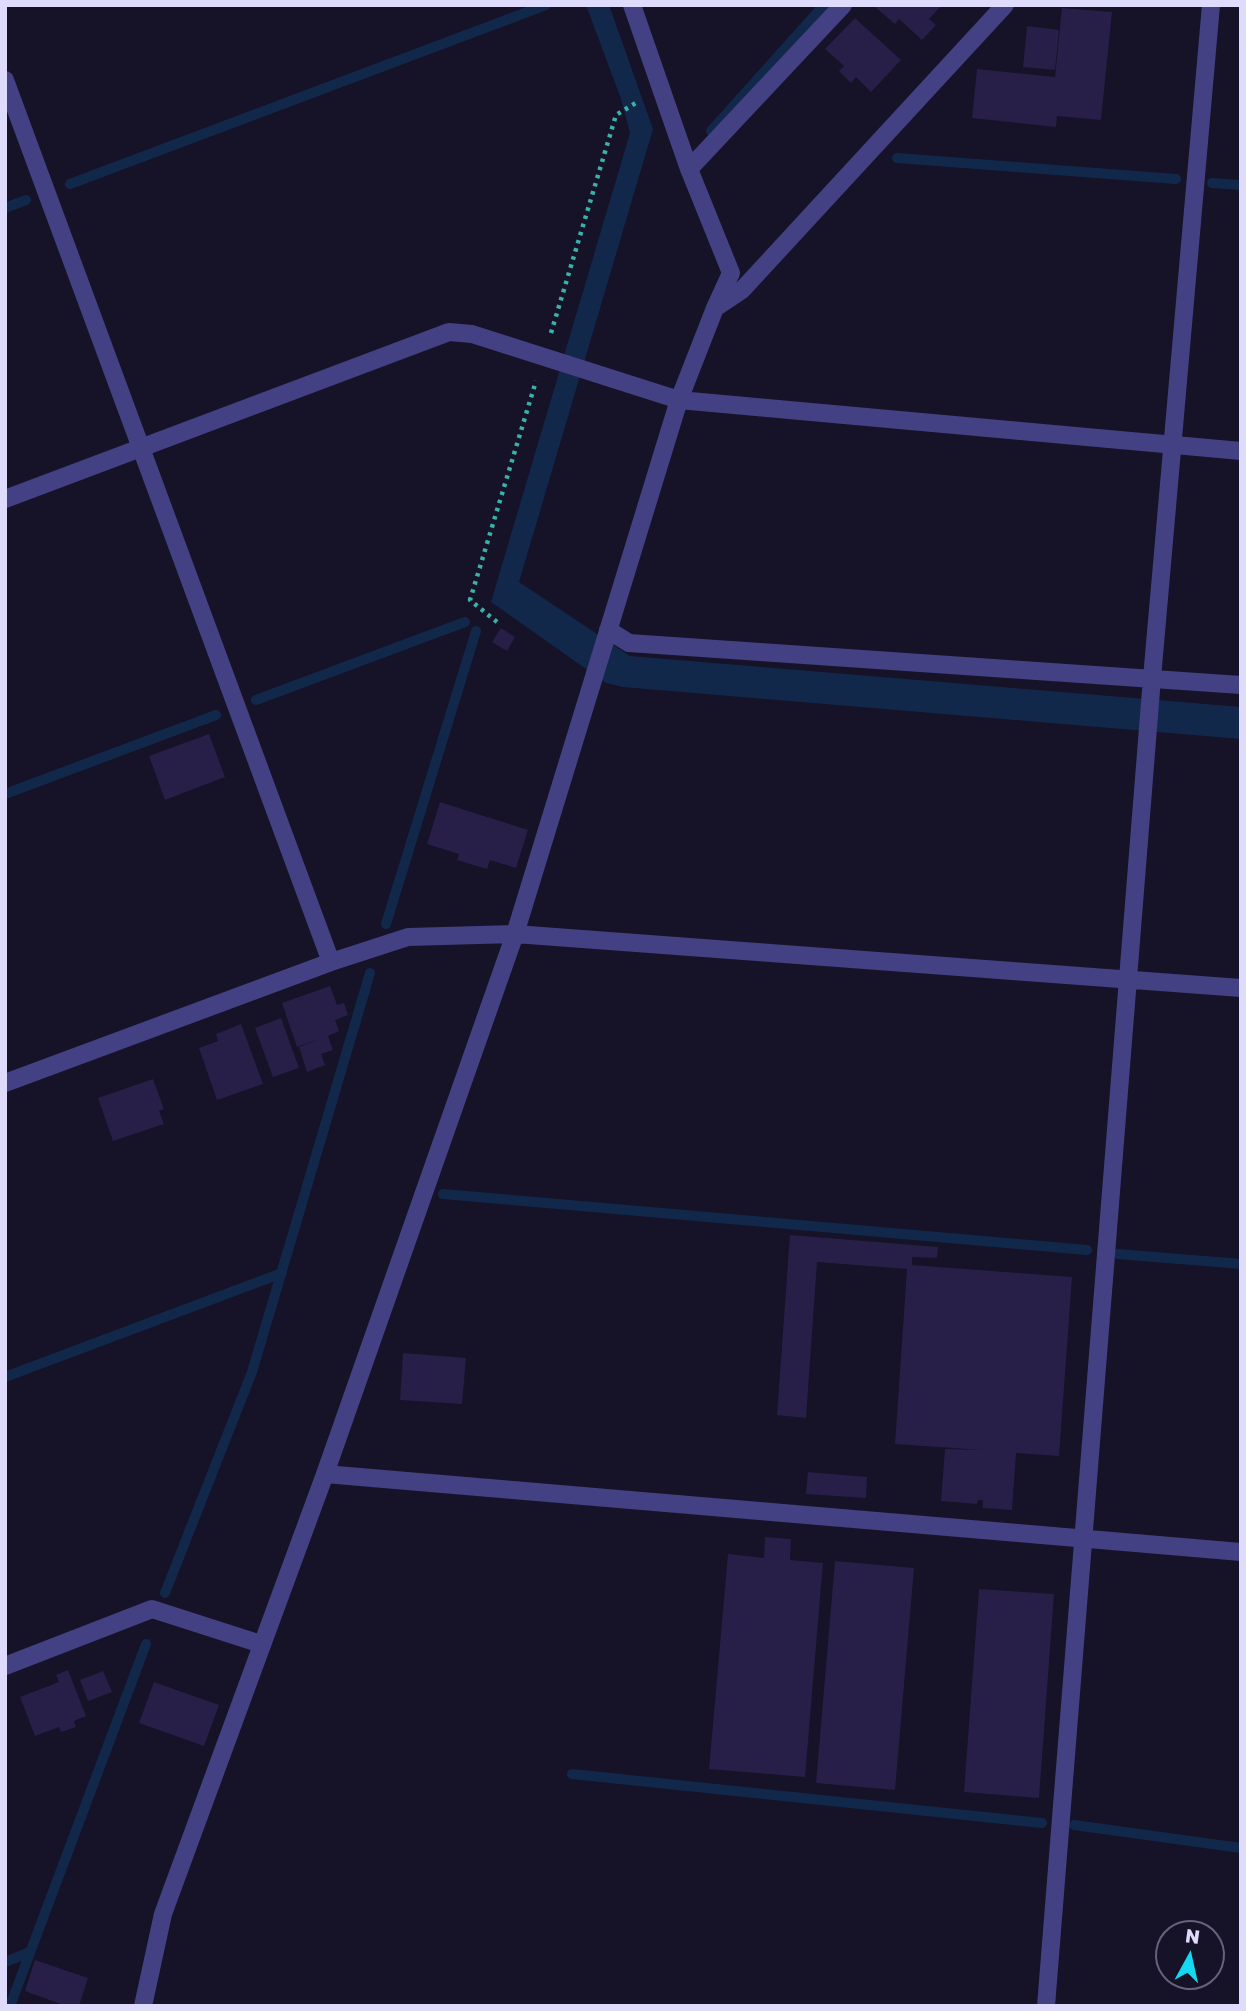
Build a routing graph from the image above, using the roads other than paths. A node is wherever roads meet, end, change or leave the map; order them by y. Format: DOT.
graph roads {
  1 [pos="632,5"];
  2 [pos="843,5"];
  3 [pos="1005,5"];
  4 [pos="1211,5"];
  5 [pos="5,80"];
  6 [pos="689,169"];
  7 [pos="715,308"];
  8 [pos="679,400"];
  9 [pos="1174,445"];
  10 [pos="142,448"];
  11 [pos="1241,451"];
  12 [pos="5,499"];
  13 [pos="608,630"];
  14 [pos="1152,678"];
  15 [pos="1241,685"];
  16 [pos="514,934"];
  17 [pos="331,962"];
  18 [pos="1128,978"];
  19 [pos="1241,988"];
  20 [pos="5,1083"];
  21 [pos="325,1474"];
  22 [pos="1083,1538"];
  23 [pos="1241,1552"];
  24 [pos="261,1644"];
  25 [pos="5,1666"];
  26 [pos="143,2006"];
  27 [pos="1046,2006"];
  1 -- 6 [label="street"];
  2 -- 6 [label="street"];
  3 -- 7 [label="street"];
  4 -- 9 [label="street"];
  5 -- 10 [label="street"];
  6 -- 7 [label="street"];
  7 -- 8 [label="street"];
  8 -- 9 [label="street"];
  8 -- 10 [label="street"];
  8 -- 13 [label="street"];
  9 -- 11 [label="street"];
  9 -- 14 [label="street"];
  10 -- 12 [label="street"];
  10 -- 17 [label="street"];
  13 -- 14 [label="street"];
  13 -- 16 [label="street"];
  14 -- 15 [label="street"];
  14 -- 18 [label="street"];
  16 -- 17 [label="street"];
  16 -- 18 [label="street"];
  16 -- 21 [label="street"];
  17 -- 20 [label="street"];
  18 -- 19 [label="street"];
  18 -- 22 [label="street"];
  21 -- 22 [label="street"];
  21 -- 24 [label="street"];
  22 -- 23 [label="street"];
  22 -- 27 [label="street"];
  24 -- 25 [label="street"];
  24 -- 26 [label="street"];
}
